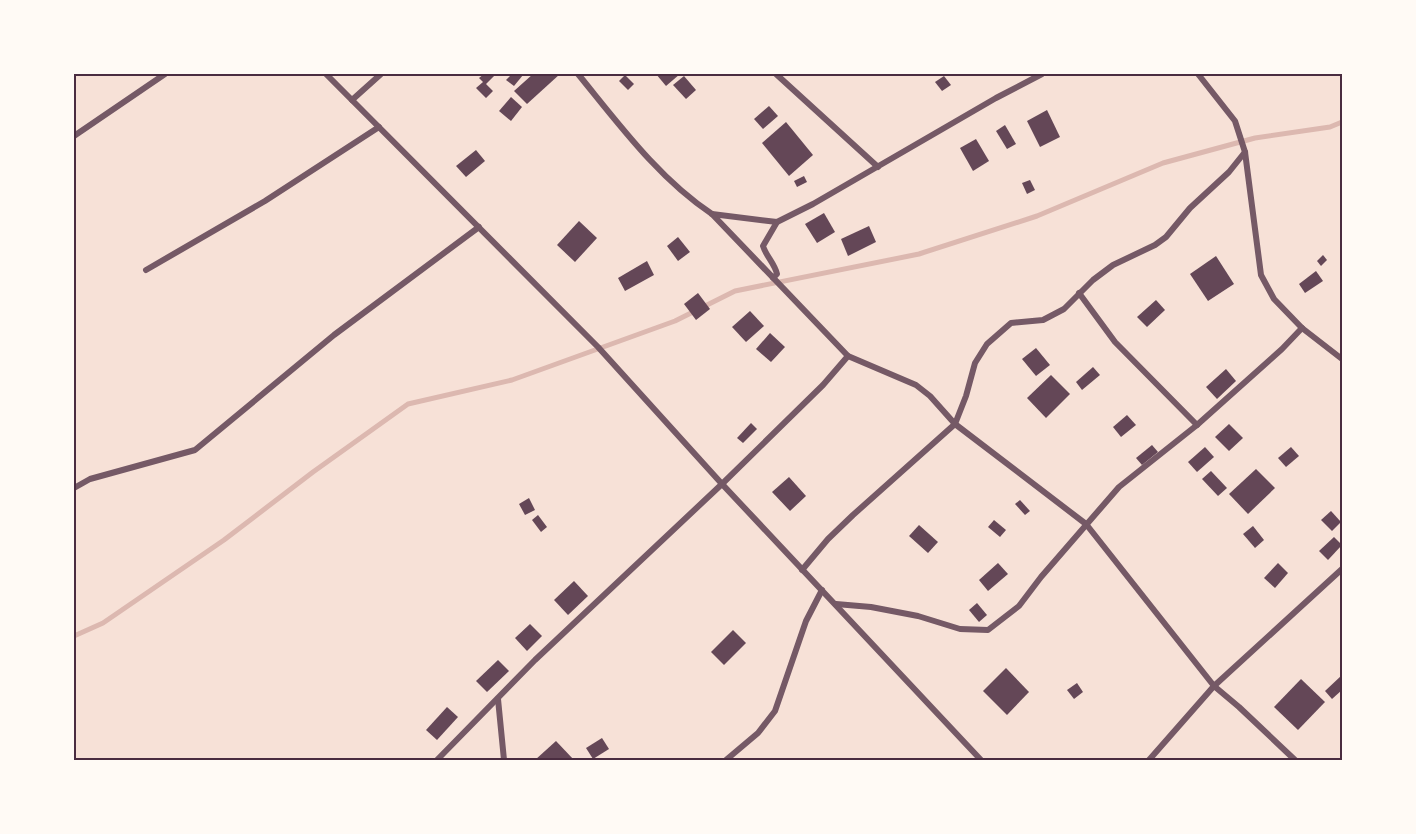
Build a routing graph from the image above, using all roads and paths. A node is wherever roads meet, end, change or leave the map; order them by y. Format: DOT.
graph roads {
  1 [pos="165,74"];
  2 [pos="326,74"];
  3 [pos="381,74"];
  4 [pos="578,74"];
  5 [pos="776,74"];
  6 [pos="1042,74"];
  7 [pos="1198,74"];
  8 [pos="352,100"];
  9 [pos="379,127"];
  10 [pos="74,136"];
  11 [pos="1245,152"];
  12 [pos="878,167"];
  13 [pos="712,214"];
  14 [pos="777,222"];
  15 [pos="479,227"];
  16 [pos="146,270"];
  17 [pos="773,278"];
  18 [pos="1079,293"];
  19 [pos="1302,328"];
  20 [pos="848,356"];
  21 [pos="1342,359"];
  22 [pos="955,424"];
  23 [pos="1197,425"];
  24 [pos="722,484"];
  25 [pos="74,488"];
  26 [pos="1086,524"];
  27 [pos="1342,569"];
  28 [pos="802,570"];
  29 [pos="822,590"];
  30 [pos="836,604"];
  31 [pos="1214,686"];
  32 [pos="498,699"];
  33 [pos="446,757"];
  34 [pos="437,760"];
  35 [pos="504,760"];
  36 [pos="726,760"];
  37 [pos="981,760"];
  38 [pos="1149,760"];
  39 [pos="1295,760"];
  1 -- 10 [label="street"];
  2 -- 8 [label="street"];
  3 -- 8 [label="street"];
  4 -- 13 [label="street"];
  5 -- 12 [label="street"];
  6 -- 12 [label="street"];
  7 -- 11 [label="street"];
  8 -- 9 [label="street"];
  9 -- 15 [label="street"];
  9 -- 16 [label="street"];
  11 -- 18 [label="street"];
  11 -- 19 [label="street"];
  12 -- 14 [label="street"];
  13 -- 14 [label="street"];
  13 -- 17 [label="street"];
  14 -- 17 [label="street"];
  15 -- 24 [label="street"];
  15 -- 25 [label="street"];
  17 -- 20 [label="street"];
  18 -- 22 [label="street"];
  18 -- 23 [label="street"];
  19 -- 21 [label="street"];
  19 -- 23 [label="street"];
  20 -- 22 [label="street"];
  20 -- 24 [label="street"];
  22 -- 26 [label="street"];
  22 -- 28 [label="street"];
  23 -- 26 [label="street"];
  24 -- 28 [label="street"];
  24 -- 32 [label="street"];
  26 -- 30 [label="street"];
  26 -- 31 [label="street"];
  27 -- 31 [label="street"];
  28 -- 29 [label="street"];
  29 -- 30 [label="street"];
  29 -- 36 [label="street"];
  30 -- 37 [label="street"];
  31 -- 38 [label="street"];
  31 -- 39 [label="street"];
  32 -- 33 [label="street"];
  32 -- 35 [label="street"];
  33 -- 34 [label="street"];
}
